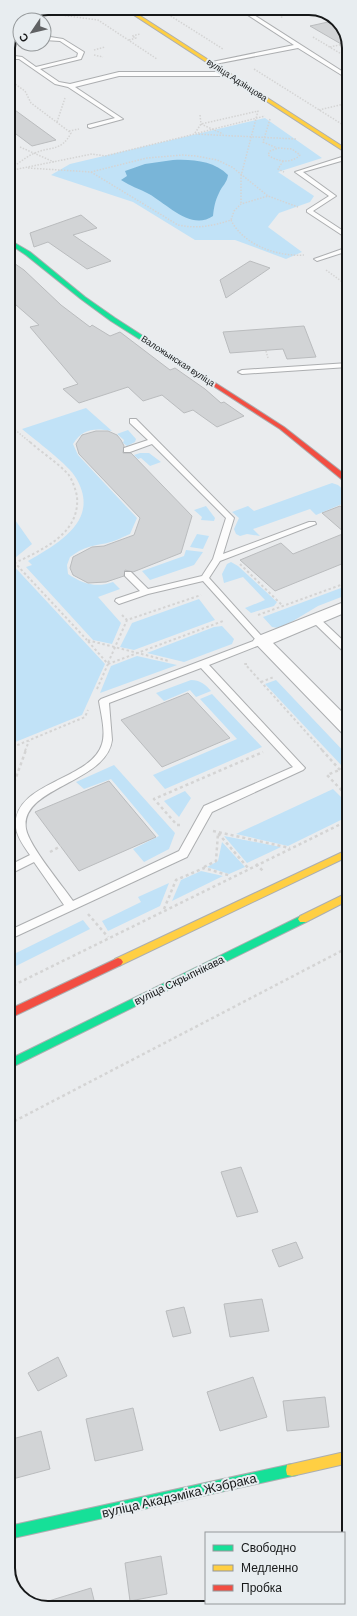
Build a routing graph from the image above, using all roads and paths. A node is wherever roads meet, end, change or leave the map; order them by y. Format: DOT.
graph roads {
  1 [pos="60,15"];
  2 [pos="136,15"];
  3 [pos="250,15"];
  4 [pos="281,15"];
  5 [pos="282,18"];
  6 [pos="140,34"];
  7 [pos="52,39"];
  8 [pos="128,40"];
  9 [pos="341,44"];
  10 [pos="299,46"];
  11 [pos="330,47"];
  12 [pos="15,58"];
  13 [pos="157,59"];
  14 [pos="212,64"];
  15 [pos="36,68"];
  16 [pos="342,73"];
  17 [pos="228,74"];
  18 [pos="15,84"];
  19 [pos="70,86"];
  20 [pos="342,104"];
  21 [pos="319,110"];
  22 [pos="200,115"];
  23 [pos="266,116"];
  24 [pos="256,118"];
  25 [pos="270,119"];
  26 [pos="57,122"];
  27 [pos="201,124"];
  28 [pos="90,126"];
  29 [pos="212,129"];
  30 [pos="195,134"];
  31 [pos="225,135"];
  32 [pos="252,138"];
  33 [pos="264,138"];
  34 [pos="301,139"];
  35 [pos="15,144"];
  36 [pos="278,148"];
  37 [pos="342,148"];
  38 [pos="36,153"];
  39 [pos="342,159"];
  40 [pos="54,162"];
  41 [pos="15,166"];
  42 [pos="24,168"];
  43 [pos="15,170"];
  44 [pos="91,172"];
  45 [pos="241,176"];
  46 [pos="268,196"];
  47 [pos="241,204"];
  48 [pos="309,211"];
  49 [pos="231,220"];
  50 [pos="342,233"];
  51 [pos="15,245"];
  52 [pos="342,251"];
  53 [pos="308,258"];
  54 [pos="317,259"];
  55 [pos="324,269"];
  56 [pos="342,282"];
  57 [pos="342,366"];
  58 [pos="242,372"];
  59 [pos="133,422"];
  60 [pos="15,430"];
  61 [pos="153,441"];
  62 [pos="127,450"];
  63 [pos="342,475"];
  64 [pos="312,524"];
  65 [pos="217,559"];
  66 [pos="15,562"];
  67 [pos="15,562"];
  68 [pos="240,564"];
  69 [pos="128,574"];
  70 [pos="205,578"];
  71 [pos="146,592"];
  72 [pos="205,600"];
  73 [pos="118,601"];
  74 [pos="283,606"];
  75 [pos="342,607"];
  76 [pos="118,611"];
  77 [pos="218,616"];
  78 [pos="314,618"];
  79 [pos="127,620"];
  80 [pos="223,621"];
  81 [pos="228,627"];
  82 [pos="87,640"];
  83 [pos="262,641"];
  84 [pos="342,645"];
  85 [pos="116,648"];
  86 [pos="137,653"];
  87 [pos="172,662"];
  88 [pos="252,662"];
  89 [pos="108,664"];
  90 [pos="203,664"];
  91 [pos="279,675"];
  92 [pos="261,682"];
  93 [pos="96,692"];
  94 [pos="90,705"];
  95 [pos="342,723"];
  96 [pos="29,741"];
  97 [pos="15,746"];
  98 [pos="269,749"];
  99 [pos="340,770"];
  100 [pos="15,780"];
  101 [pos="342,791"];
  102 [pos="342,822"];
  103 [pos="198,828"];
  104 [pos="218,833"];
  105 [pos="61,846"];
  106 [pos="290,848"];
  107 [pos="51,851"];
  108 [pos="342,855"];
  109 [pos="36,857"];
  110 [pos="15,868"];
  111 [pos="204,868"];
  112 [pos="248,868"];
  113 [pos="232,876"];
  114 [pos="342,899"];
  115 [pos="336,902"];
  116 [pos="342,902"];
  117 [pos="71,906"];
  118 [pos="164,910"];
  119 [pos="15,933"];
  120 [pos="342,951"];
  121 [pos="15,984"];
  122 [pos="15,1012"];
  123 [pos="15,1062"];
  124 [pos="15,1120"];
  125 [pos="342,1459"];
  126 [pos="15,1532"];
  1 -- 8 [label="path"];
  2 -- 14 [label="main road, вуліца Адзінцова"];
  3 -- 10 [label="lane"];
  4 -- 5 [label="path"];
  6 -- 8 [label="path"];
  7 -- 15 [label="lane"];
  8 -- 13 [label="path"];
  9 -- 11 [label="path"];
  10 -- 14 [label="lane"];
  10 -- 16 [label="lane"];
  12 -- 15 [label="lane"];
  14 -- 17 [label="main road, вуліца Адзінцова"];
  15 -- 19 [label="lane"];
  17 -- 19 [label="lane"];
  17 -- 37 [label="main road, вуліца Адзінцова"];
  18 -- 26 [label="path"];
  19 -- 26 [label="path"];
  19 -- 28 [label="lane"];
  20 -- 21 [label="path"];
  22 -- 27 [label="path"];
  23 -- 24 [label="path"];
  24 -- 27 [label="path"];
  24 -- 29 [label="path"];
  24 -- 32 [label="path"];
  25 -- 33 [label="path"];
  26 -- 38 [label="path"];
  27 -- 29 [label="path"];
  27 -- 30 [label="path"];
  29 -- 30 [label="path"];
  29 -- 31 [label="path"];
  30 -- 31 [label="path"];
  30 -- 40 [label="path"];
  31 -- 32 [label="path"];
  32 -- 33 [label="path"];
  32 -- 45 [label="path"];
  33 -- 34 [label="path"];
  33 -- 36 [label="path"];
  35 -- 38 [label="path"];
  36 -- 36 [label="path"];
  38 -- 40 [label="path"];
  38 -- 41 [label="path"];
  39 -- 48 [label="lane"];
  40 -- 42 [label="path"];
  42 -- 43 [label="path"];
  42 -- 44 [label="path"];
  44 -- 45 [label="path"];
  44 -- 49 [label="path"];
  45 -- 46 [label="path"];
  45 -- 47 [label="path"];
  46 -- 47 [label="path"];
  46 -- 48 [label="path"];
  47 -- 49 [label="path"];
  48 -- 50 [label="lane"];
  49 -- 53 [label="path"];
  51 -- 63 [label="main road, Валожынская вуліца"];
  52 -- 54 [label="lane"];
  55 -- 56 [label="path"];
  57 -- 58 [label="lane"];
  59 -- 61 [label="lane"];
  60 -- 67 [label="path"];
  61 -- 62 [label="lane"];
  61 -- 65 [label="lane"];
  64 -- 65 [label="lane"];
  65 -- 70 [label="lane"];
  66 -- 82 [label="path"];
  68 -- 74 [label="path"];
  69 -- 71 [label="lane"];
  70 -- 71 [label="lane"];
  70 -- 83 [label="lane"];
  71 -- 73 [label="lane"];
  72 -- 79 [label="path"];
  75 -- 78 [label="street"];
  76 -- 79 [label="path"];
  77 -- 80 [label="path"];
  78 -- 83 [label="street"];
  78 -- 84 [label="lane"];
  79 -- 85 [label="path"];
  80 -- 81 [label="path"];
  80 -- 86 [label="path"];
  82 -- 85 [label="path"];
  82 -- 89 [label="path"];
  83 -- 90 [label="lane"];
  83 -- 95 [label="street"];
  85 -- 86 [label="path"];
  85 -- 89 [label="path"];
  86 -- 87 [label="path"];
  86 -- 89 [label="path"];
  88 -- 92 [label="path"];
  89 -- 93 [label="path"];
  90 -- 103 [label="lane"];
  90 -- 109 [label="lane"];
  91 -- 92 [label="path"];
  92 -- 99 [label="path"];
  94 -- 96 [label="path"];
  96 -- 97 [label="path"];
  96 -- 100 [label="path"];
  98 -- 103 [label="path"];
  99 -- 101 [label="path"];
  102 -- 106 [label="path"];
  103 -- 104 [label="path"];
  103 -- 117 [label="lane"];
  104 -- 106 [label="path"];
  104 -- 111 [label="path"];
  104 -- 112 [label="path"];
  105 -- 107 [label="path"];
  106 -- 112 [label="path"];
  108 -- 122 [label="main road"];
  109 -- 110 [label="lane"];
  109 -- 117 [label="lane"];
  111 -- 113 [label="path"];
  111 -- 118 [label="path"];
  112 -- 113 [label="path"];
  113 -- 118 [label="path"];
  114 -- 115 [label="main road, вуліца Скрыпнікава"];
  115 -- 116 [label="main road"];
  115 -- 123 [label="main road, вуліца Скрыпнікава"];
  117 -- 119 [label="lane"];
  118 -- 121 [label="path"];
  120 -- 124 [label="path"];
  125 -- 126 [label="main road, вуліца Акадэміка Жэбрака"];
}
